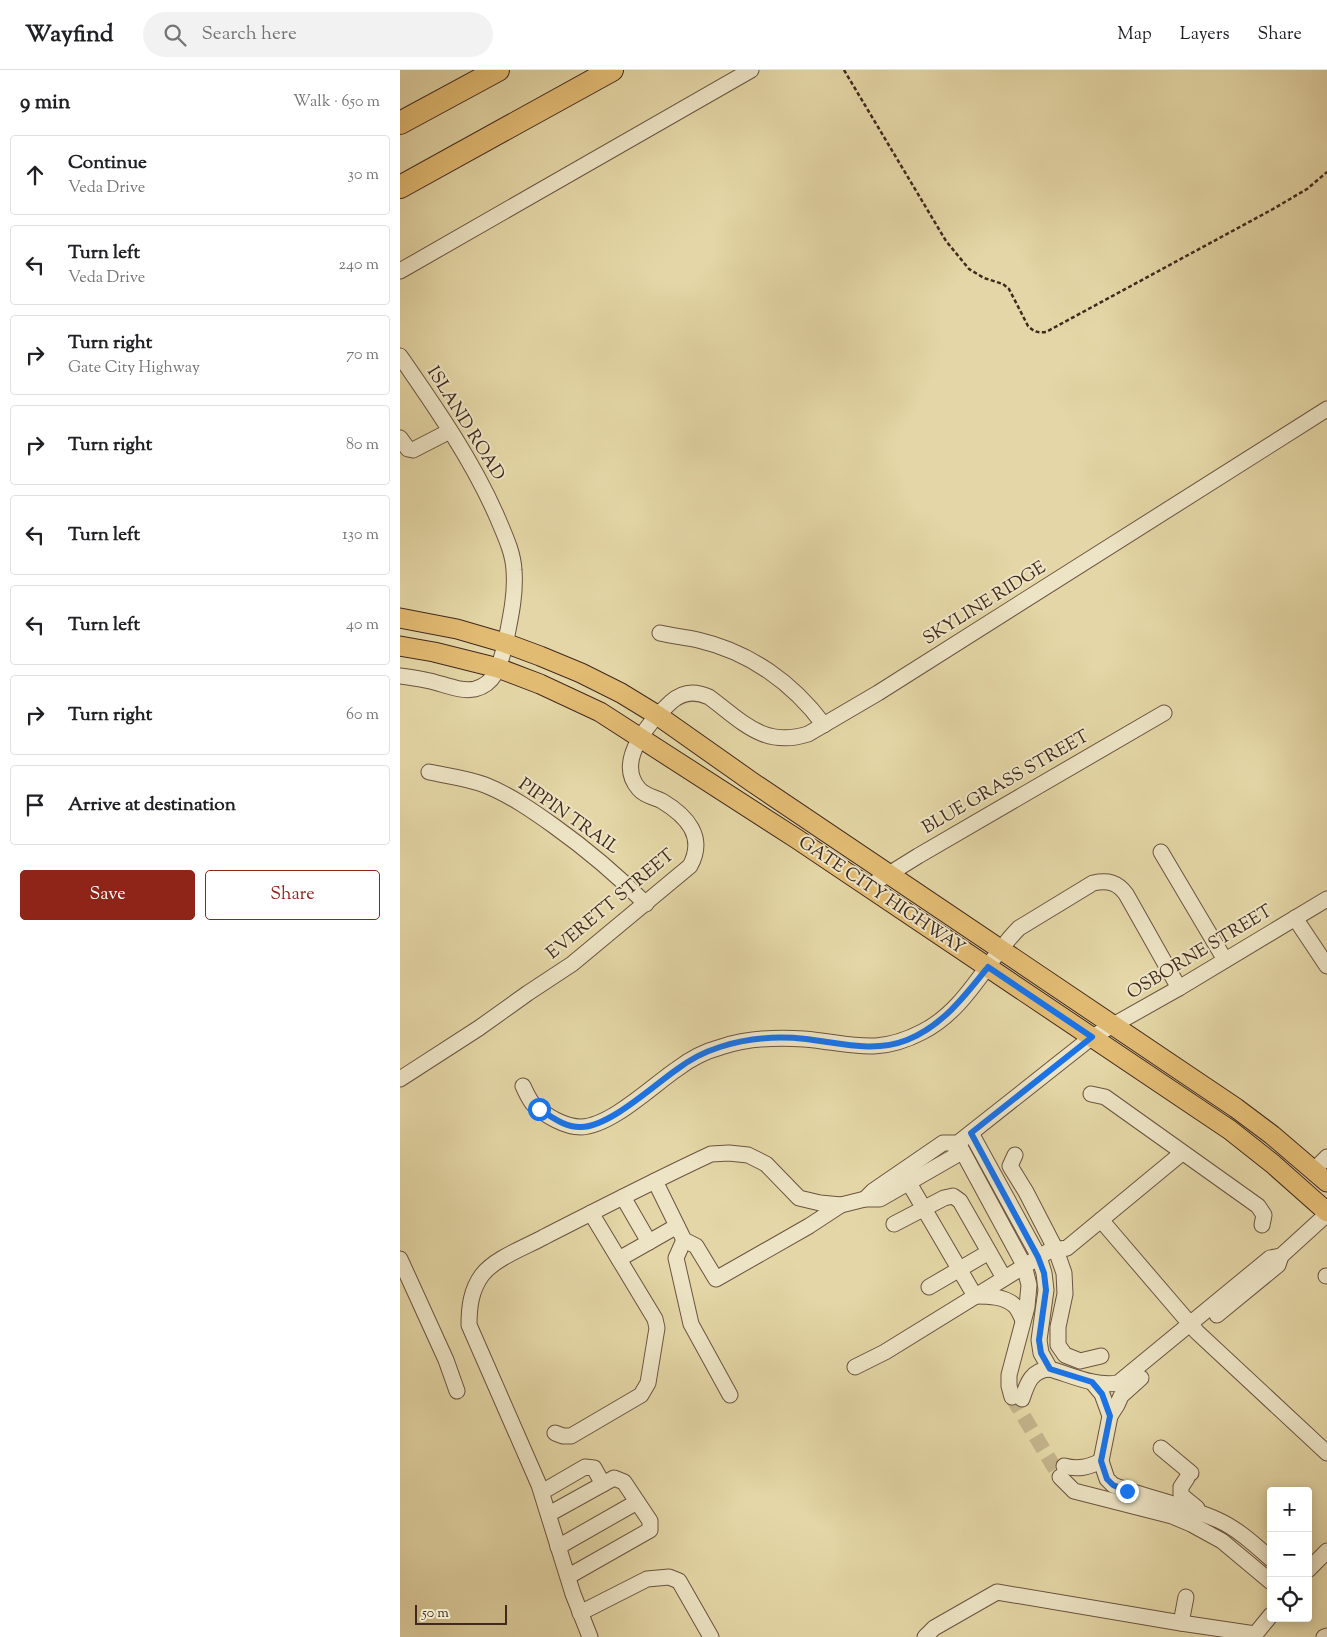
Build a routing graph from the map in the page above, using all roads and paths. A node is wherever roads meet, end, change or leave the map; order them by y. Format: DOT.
graph roads {
  1 [pos="498,70"];
  2 [pos="612,70"];
  3 [pos="751,70"];
  4 [pos="844,70"];
  5 [pos="400,123"];
  6 [pos="1327,172"];
  7 [pos="400,187"];
  8 [pos="400,271"];
  9 [pos="401,358"];
  10 [pos="1327,409"];
  11 [pos="450,431"];
  12 [pos="400,438"];
  13 [pos="400,618"];
  14 [pos="660,634"];
  15 [pos="505,643"];
  16 [pos="400,646"];
  17 [pos="498,668"];
  18 [pos="400,676"];
  19 [pos="1164,713"];
  20 [pos="657,715"];
  21 [pos="824,725"];
  22 [pos="642,738"];
  23 [pos="429,772"];
  24 [pos="1161,852"];
  25 [pos="889,874"];
  26 [pos="868,887"];
  27 [pos="1327,899"];
  28 [pos="646,904"];
  29 [pos="1295,918"];
  30 [pos="1001,950"];
  31 [pos="1225,960"];
  32 [pos="1327,966"];
  33 [pos="988,967"];
  34 [pos="1179,988"];
  35 [pos="1114,1025"];
  36 [pos="1092,1037"];
  37 [pos="400,1079"];
  38 [pos="523,1086"];
  39 [pos="1091,1094"];
  40 [pos="971,1133"];
  41 [pos="958,1143"];
  42 [pos="1182,1153"];
  43 [pos="1015,1155"];
  44 [pos="1323,1170"];
  45 [pos="655,1181"];
  46 [pos="909,1183"];
  47 [pos="1026,1192"];
  48 [pos="623,1197"];
  49 [pos="864,1199"];
  50 [pos="841,1205"];
  51 [pos="1010,1206"];
  52 [pos="924,1208"];
  53 [pos="591,1213"];
  54 [pos="996,1213"];
  55 [pos="1327,1213"];
  56 [pos="1101,1220"];
  57 [pos="894,1224"];
  58 [pos="1262,1225"];
  59 [pos="677,1226"];
  60 [pos="684,1240"];
  61 [pos="649,1242"];
  62 [pos="1056,1250"];
  63 [pos="989,1252"];
  64 [pos="1038,1257"];
  65 [pos="400,1259"];
  66 [pos="619,1259"];
  67 [pos="1024,1265"];
  68 [pos="959,1269"];
  69 [pos="1004,1278"];
  70 [pos="929,1287"];
  71 [pos="975,1296"];
  72 [pos="1023,1320"];
  73 [pos="1194,1328"];
  74 [pos="1101,1356"];
  75 [pos="855,1367"];
  76 [pos="1050,1369"];
  77 [pos="1092,1382"];
  78 [pos="457,1391"];
  79 [pos="730,1395"];
  80 [pos="1110,1416"];
  81 [pos="555,1433"];
  82 [pos="1161,1448"];
  83 [pos="1327,1453"];
  84 [pos="1101,1461"];
  85 [pos="603,1484"];
  86 [pos="542,1492"];
  87 [pos="638,1502"];
  88 [pos="548,1514"];
  89 [pos="1197,1517"];
  90 [pos="1232,1528"];
  91 [pos="1222,1541"];
  92 [pos="558,1547"];
  93 [pos="1327,1551"];
  94 [pos="1267,1556"];
  95 [pos="1312,1566"];
  96 [pos="569,1576"];
  97 [pos="1267,1579"];
  98 [pos="1186,1597"];
  99 [pos="580,1613"];
  100 [pos="1267,1620"];
  101 [pos="1181,1624"];
  102 [pos="1254,1636"];
  103 [pos="590,1637"];
  104 [pos="711,1637"];
  105 [pos="925,1637"];
  1 -- 5 [label="highway"];
  2 -- 7 [label="highway"];
  3 -- 8 [label="street"];
  4 -- 6 [label="path"];
  9 -- 11 [label="street, ISLAND ROAD"];
  10 -- 21 [label="street, SKYLINE RIDGE"];
  11 -- 12 [label="street"];
  11 -- 15 [label="street, ISLAND ROAD"];
  13 -- 15 [label="main road, GATE CITY HIGHWAY"];
  14 -- 21 [label="street"];
  15 -- 17 [label="street, ISLAND ROAD"];
  15 -- 20 [label="main road, GATE CITY HIGHWAY"];
  16 -- 17 [label="main road, GATE CITY HIGHWAY"];
  17 -- 18 [label="street, ISLAND ROAD"];
  17 -- 22 [label="main road, GATE CITY HIGHWAY"];
  19 -- 25 [label="street, BLUE GRASS STREET"];
  20 -- 21 [label="street, SKYLINE RIDGE"];
  20 -- 22 [label="street, EVERETT STREET"];
  20 -- 25 [label="main road, GATE CITY HIGHWAY"];
  22 -- 26 [label="main road, GATE CITY HIGHWAY"];
  22 -- 28 [label="street, EVERETT STREET"];
  23 -- 28 [label="street, PIPPIN TRAIL"];
  24 -- 31 [label="street"];
  25 -- 26 [label="street, BLUE GRASS STREET"];
  25 -- 30 [label="main road, GATE CITY HIGHWAY"];
  26 -- 33 [label="main road, GATE CITY HIGHWAY"];
  27 -- 29 [label="street, OSBORNE STREET"];
  28 -- 37 [label="street, EVERETT STREET"];
  29 -- 31 [label="street, OSBORNE STREET"];
  29 -- 32 [label="street"];
  30 -- 33 [label="street"];
  30 -- 34 [label="street"];
  30 -- 35 [label="main road, GATE CITY HIGHWAY"];
  31 -- 34 [label="street, OSBORNE STREET"];
  33 -- 36 [label="main road, GATE CITY HIGHWAY"];
  33 -- 38 [label="street"];
  34 -- 35 [label="street, OSBORNE STREET"];
  35 -- 36 [label="street, OSBORNE STREET"];
  35 -- 44 [label="main road, GATE CITY HIGHWAY"];
  36 -- 40 [label="street, OSBORNE STREET"];
  36 -- 55 [label="main road, GATE CITY HIGHWAY"];
  39 -- 42 [label="street"];
  40 -- 41 [label="street, OSBORNE STREET"];
  40 -- 51 [label="street"];
  41 -- 46 [label="street"];
  41 -- 49 [label="street"];
  41 -- 54 [label="street"];
  42 -- 56 [label="street"];
  42 -- 58 [label="street"];
  43 -- 47 [label="street"];
  45 -- 48 [label="street"];
  45 -- 50 [label="street"];
  45 -- 59 [label="street"];
  46 -- 49 [label="street"];
  46 -- 52 [label="street"];
  47 -- 51 [label="street"];
  47 -- 62 [label="street"];
  48 -- 53 [label="street"];
  48 -- 61 [label="street"];
  49 -- 50 [label="street"];
  50 -- 60 [label="street"];
  51 -- 54 [label="street"];
  51 -- 64 [label="street"];
  52 -- 57 [label="street"];
  52 -- 63 [label="street"];
  52 -- 68 [label="street"];
  53 -- 66 [label="street"];
  53 -- 86 [label="street"];
  54 -- 67 [label="street"];
  55 -- 73 [label="street"];
  56 -- 62 [label="street"];
  56 -- 73 [label="street"];
  59 -- 60 [label="street"];
  59 -- 61 [label="street"];
  60 -- 79 [label="street"];
  61 -- 66 [label="street"];
  62 -- 64 [label="street"];
  62 -- 74 [label="street"];
  63 -- 68 [label="street"];
  63 -- 69 [label="street"];
  64 -- 67 [label="street"];
  64 -- 76 [label="street"];
  65 -- 78 [label="street"];
  66 -- 81 [label="street"];
  67 -- 69 [label="street"];
  67 -- 72 [label="street"];
  68 -- 70 [label="street"];
  68 -- 71 [label="street"];
  69 -- 71 [label="street"];
  71 -- 72 [label="street"];
  71 -- 75 [label="street"];
  72 -- 76 [label="street"];
  73 -- 77 [label="street"];
  73 -- 80 [label="street"];
  73 -- 83 [label="street"];
  76 -- 77 [label="street"];
  77 -- 80 [label="street"];
  80 -- 84 [label="street"];
  82 -- 89 [label="street"];
  84 -- 89 [label="street"];
  84 -- 89 [label="street"];
  85 -- 86 [label="street"];
  85 -- 87 [label="street"];
  85 -- 88 [label="street"];
  86 -- 88 [label="street"];
  87 -- 92 [label="street"];
  87 -- 96 [label="street"];
  88 -- 92 [label="street"];
  89 -- 90 [label="street"];
  89 -- 91 [label="street"];
  90 -- 91 [label="street"];
  90 -- 94 [label="street"];
  91 -- 97 [label="street"];
  92 -- 96 [label="street"];
  93 -- 95 [label="street"];
  96 -- 99 [label="street"];
  98 -- 101 [label="street"];
  99 -- 103 [label="street"];
  99 -- 104 [label="street"];
  100 -- 102 [label="street"];
  101 -- 102 [label="street"];
  101 -- 105 [label="street"];
}
